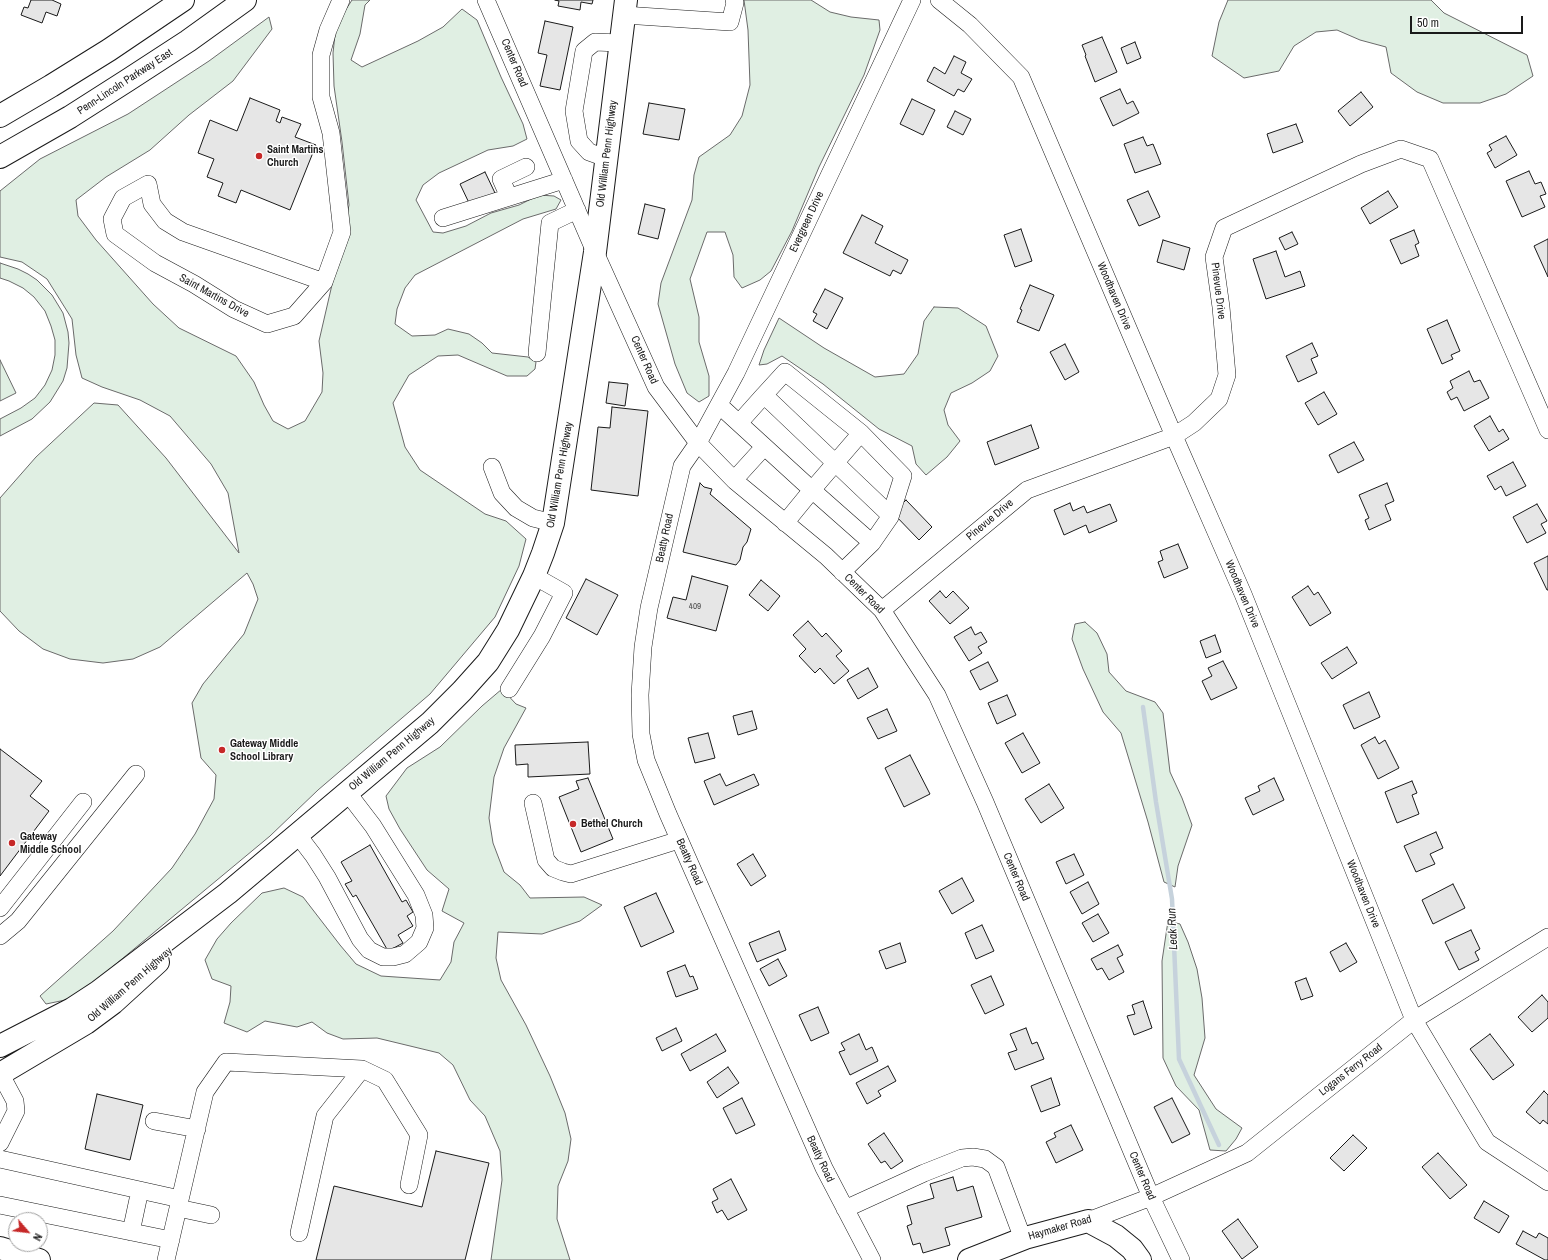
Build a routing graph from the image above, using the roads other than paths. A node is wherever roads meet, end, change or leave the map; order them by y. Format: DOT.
graph roads {
  1 [pos="183,0"];
  2 [pos="245,0"];
  3 [pos="341,0"];
  4 [pos="486,0"];
  5 [pos="734,0"];
  6 [pos="912,0"];
  7 [pos="939,0"];
  8 [pos="625,7"];
  9 [pos="620,43"];
  10 [pos="0,116"];
  11 [pos="0,157"];
  12 [pos="606,158"];
  13 [pos="526,167"];
  14 [pos="564,180"];
  15 [pos="509,197"];
  16 [pos="577,210"];
  17 [pos="443,218"];
  18 [pos="595,252"];
  19 [pos="324,282"];
  20 [pos="537,353"];
  21 [pos="764,395"];
  22 [pos="718,405"];
  23 [pos="739,423"];
  24 [pos="1548,430"];
  25 [pos="861,434"];
  26 [pos="1174,436"];
  27 [pos="698,443"];
  28 [pos="764,447"];
  29 [pos="836,463"];
  30 [pos="492,467"];
  31 [pos="734,480"];
  32 [pos="812,490"];
  33 [pos="890,514"];
  34 [pos="553,523"];
  35 [pos="786,523"];
  36 [pos="872,542"];
  37 [pos="842,572"];
  38 [pos="534,576"];
  39 [pos="882,610"];
  40 [pos="510,689"];
  41 [pos="136,774"];
  42 [pos="347,792"];
  43 [pos="83,802"];
  44 [pos="533,803"];
  45 [pos="297,834"];
  46 [pos="679,840"];
  47 [pos="228,893"];
  48 [pos="0,908"];
  49 [pos="18,922"];
  50 [pos="0,936"];
  51 [pos="1548,937"];
  52 [pos="1414,1020"];
  53 [pos="0,1046"];
  54 [pos="362,1069"];
  55 [pos="0,1074"];
  56 [pos="154,1121"];
  57 [pos="197,1129"];
  58 [pos="0,1143"];
  59 [pos="0,1159"];
  60 [pos="1548,1182"];
  61 [pos="409,1185"];
  62 [pos="140,1190"];
  63 [pos="1151,1197"];
  64 [pos="179,1203"];
  65 [pos="0,1205"];
  66 [pos="845,1208"];
  67 [pos="211,1214"];
  68 [pos="1088,1221"];
  69 [pos="131,1232"];
  70 [pos="299,1233"];
  71 [pos="1023,1239"];
  72 [pos="171,1240"];
  73 [pos="0,1248"];
  74 [pos="981,1258"];
  75 [pos="39,1260"];
  76 [pos="166,1260"];
  77 [pos="872,1260"];
  78 [pos="1140,1260"];
  79 [pos="1181,1260"];
  1 -- 10 [label="main road"];
  2 -- 11 [label="main road, Penn-Lincoln Parkway East"];
  3 -- 19 [label="street, Saint Martins Drive"];
  4 -- 14 [label="street, Center Road"];
  5 -- 8 [label="street"];
  6 -- 22 [label="street, Evergreen Drive"];
  7 -- 26 [label="street, Woodhaven Drive"];
  8 -- 9 [label="main road, Old William Penn Highway"];
  9 -- 12 [label="main road, Old William Penn Highway"];
  9 -- 12 [label="street"];
  12 -- 18 [label="main road, Old William Penn Highway"];
  13 -- 15 [label="street"];
  14 -- 15 [label="street"];
  14 -- 16 [label="street, Center Road"];
  15 -- 17 [label="street"];
  16 -- 18 [label="street, Center Road"];
  16 -- 20 [label="street"];
  18 -- 27 [label="street, Center Road"];
  18 -- 34 [label="main road, Old William Penn Highway"];
  19 -- 19 [label="street, Saint Martins Drive"];
  21 -- 23 [label="street"];
  21 -- 25 [label="street"];
  21 -- 29 [label="street"];
  22 -- 23 [label="street"];
  22 -- 27 [label="street, Evergreen Drive"];
  23 -- 28 [label="street"];
  24 -- 26 [label="street, Pinevue Drive"];
  25 -- 29 [label="street"];
  25 -- 33 [label="street"];
  26 -- 39 [label="street, Pinevue Drive"];
  26 -- 52 [label="street, Woodhaven Drive"];
  27 -- 31 [label="street, Center Road"];
  27 -- 46 [label="street, Beatty Road"];
  28 -- 31 [label="street"];
  28 -- 32 [label="street"];
  29 -- 32 [label="street"];
  29 -- 33 [label="street"];
  30 -- 34 [label="street"];
  31 -- 35 [label="street, Center Road"];
  32 -- 35 [label="street"];
  32 -- 36 [label="street"];
  33 -- 36 [label="street"];
  34 -- 38 [label="main road, Old William Penn Highway"];
  35 -- 37 [label="street, Center Road"];
  36 -- 37 [label="street"];
  37 -- 39 [label="street, Center Road"];
  38 -- 40 [label="street"];
  38 -- 42 [label="main road, Old William Penn Highway"];
  39 -- 63 [label="street, Center Road"];
  41 -- 49 [label="street"];
  42 -- 45 [label="main road, Old William Penn Highway"];
  42 -- 45 [label="street"];
  43 -- 48 [label="street"];
  44 -- 46 [label="street"];
  45 -- 47 [label="main road, Old William Penn Highway"];
  46 -- 66 [label="street, Beatty Road"];
  47 -- 53 [label="main road, Old William Penn Highway"];
  47 -- 55 [label="main road, Old William Penn Highway"];
  48 -- 49 [label="street"];
  49 -- 50 [label="street"];
  51 -- 52 [label="street, Logans Ferry Road"];
  52 -- 60 [label="street, Woodhaven Drive"];
  52 -- 63 [label="street, Logans Ferry Road"];
  54 -- 57 [label="street"];
  54 -- 61 [label="street"];
  54 -- 70 [label="street"];
  55 -- 58 [label="street"];
  56 -- 57 [label="street"];
  57 -- 64 [label="street"];
  59 -- 62 [label="street"];
  62 -- 64 [label="street"];
  62 -- 69 [label="street"];
  63 -- 68 [label="street, Haymaker Road"];
  63 -- 79 [label="street, Center Road"];
  64 -- 67 [label="street"];
  64 -- 72 [label="street"];
  65 -- 69 [label="street"];
  66 -- 71 [label="street"];
  66 -- 77 [label="street, Beatty Road"];
  68 -- 71 [label="main road, Haymaker Road"];
  68 -- 78 [label="main road"];
  69 -- 72 [label="street"];
  71 -- 74 [label="main road, Haymaker Road"];
  72 -- 76 [label="street"];
  73 -- 75 [label="main road"];
}
